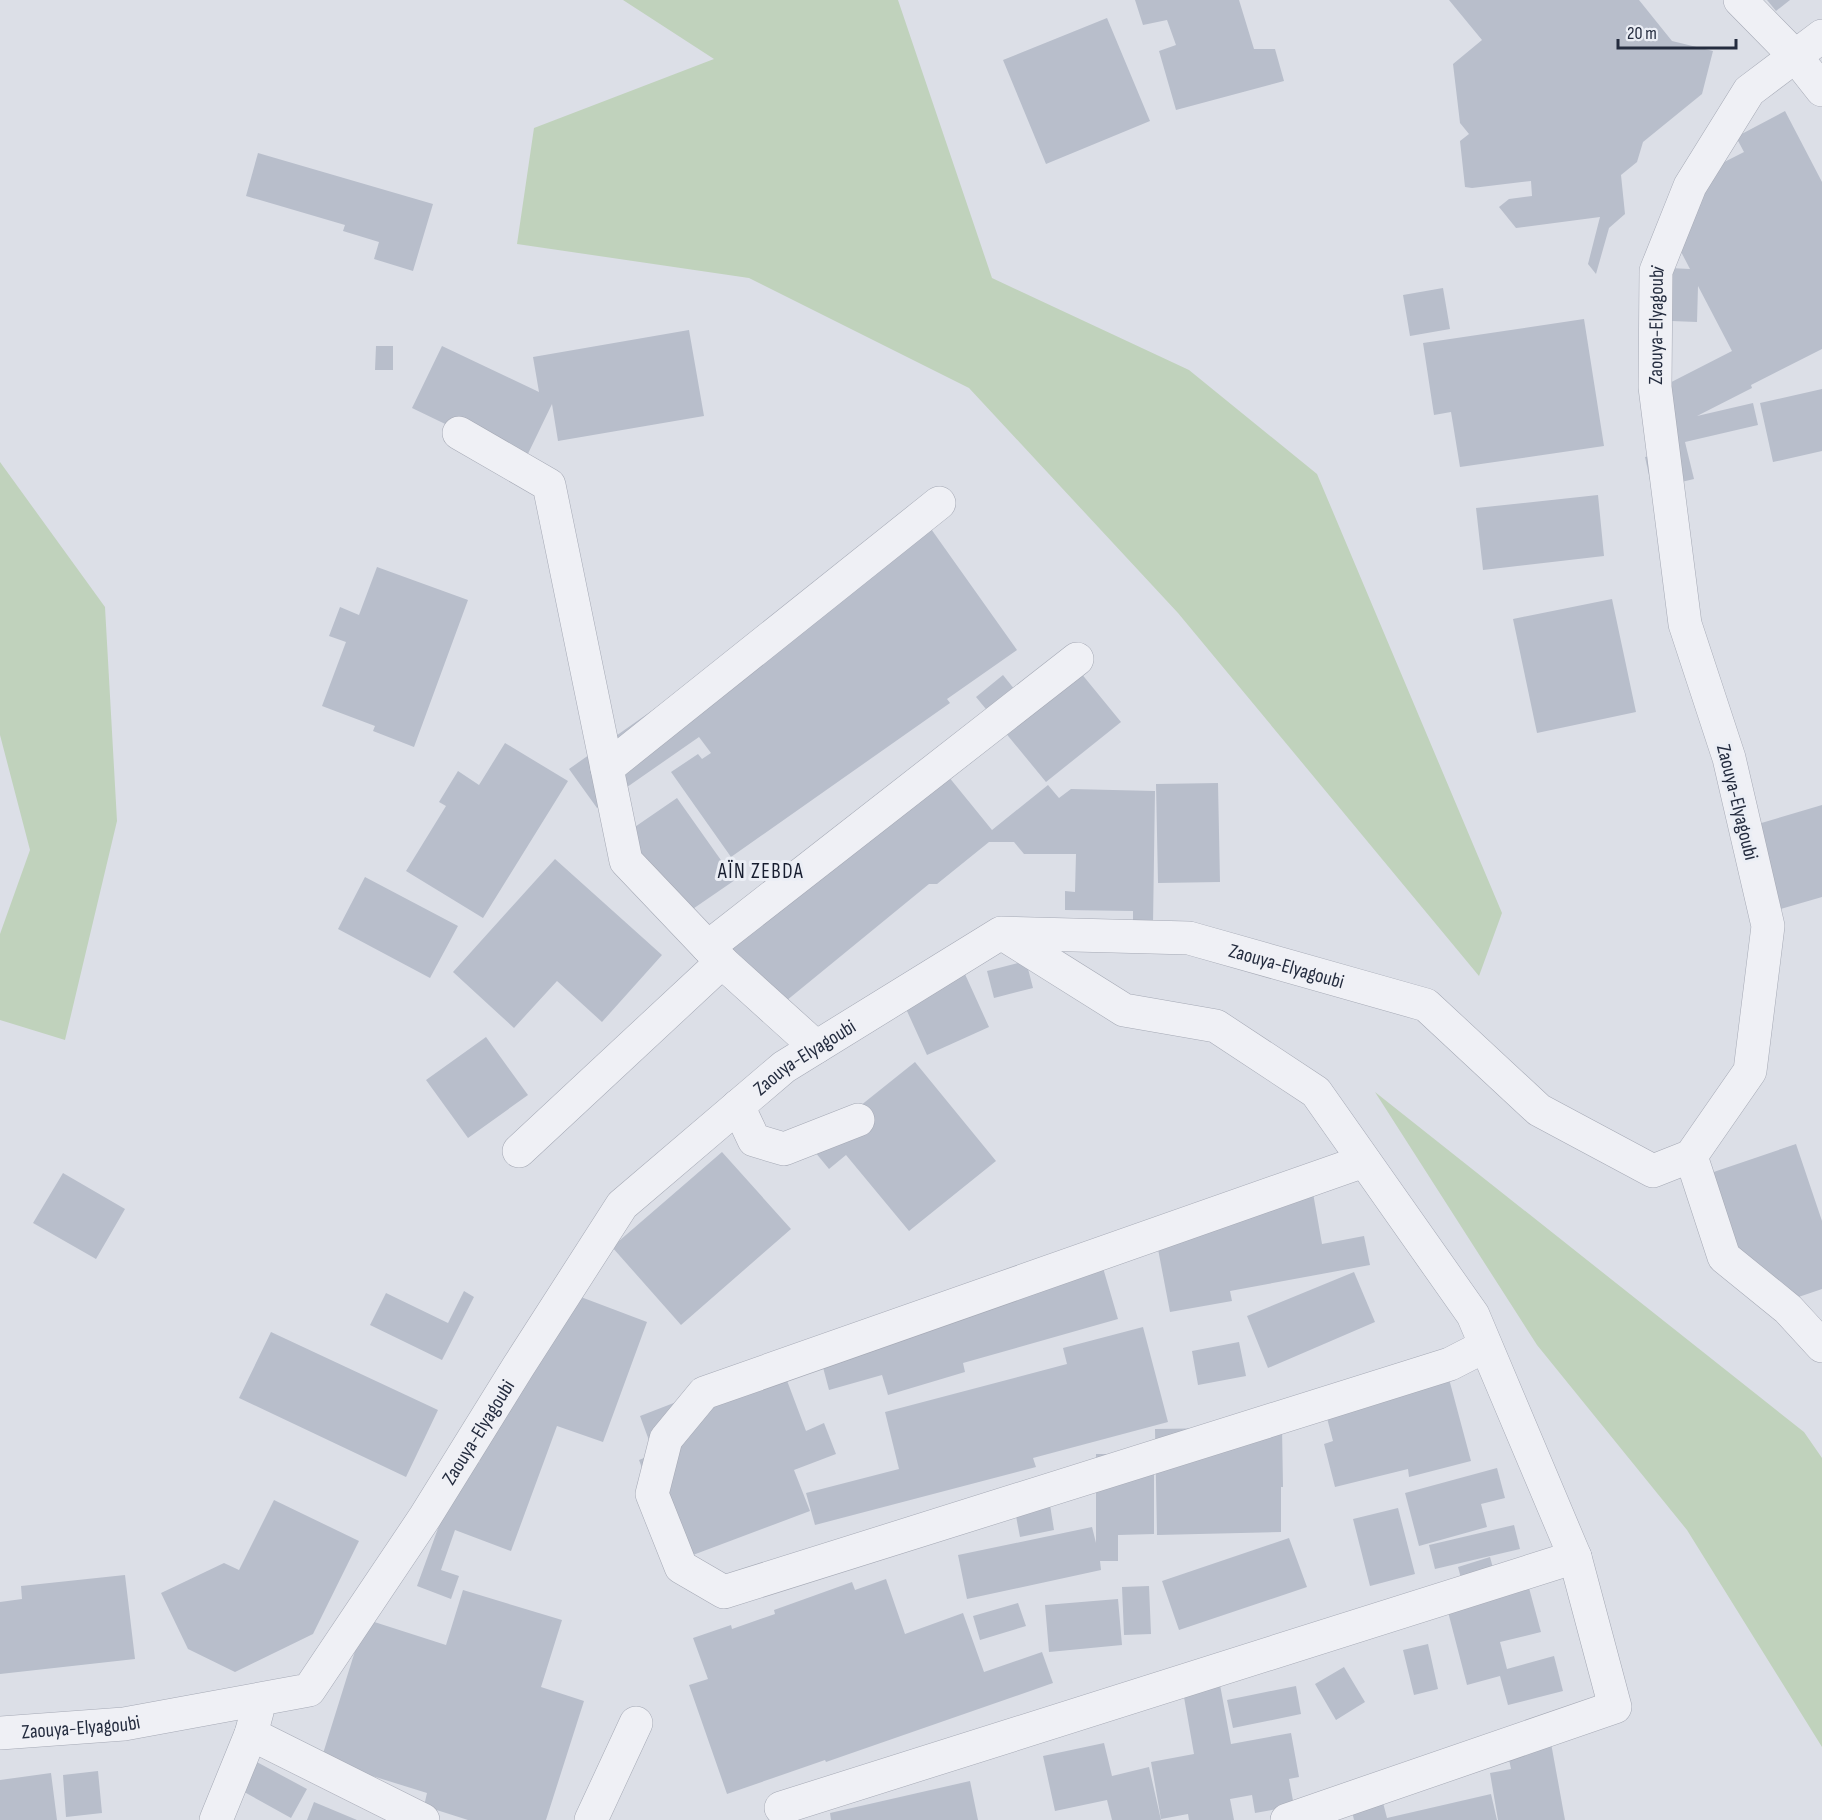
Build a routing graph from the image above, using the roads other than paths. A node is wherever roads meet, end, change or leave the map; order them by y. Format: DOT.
graph roads {
  1 [pos="1740,0"];
  2 [pos="1822,36"];
  3 [pos="1796,57"];
  4 [pos="1822,90"];
  5 [pos="459,433"];
  6 [pos="939,503"];
  7 [pos="1077,658"];
  8 [pos="607,768"];
  9 [pos="1002,933"];
  10 [pos="715,955"];
  11 [pos="816,1047"];
  12 [pos="738,1106"];
  13 [pos="858,1120"];
  14 [pos="519,1151"];
  15 [pos="1691,1156"];
  16 [pos="1364,1161"];
  17 [pos="1485,1346"];
  18 [pos="1822,1346"];
  19 [pos="1575,1557"];
  20 [pos="260,1699"];
  21 [pos="636,1724"];
  22 [pos="0,1733"];
  23 [pos="251,1734"];
  24 [pos="781,1808"];
  25 [pos="418,1819"];
  26 [pos="216,1820"];
  27 [pos="591,1820"];
  28 [pos="1287,1820"];
  1 -- 3 [label="street"];
  2 -- 3 [label="street, Zaouya-Elyagoubi"];
  3 -- 4 [label="street"];
  3 -- 15 [label="street, Zaouya-Elyagoubi"];
  5 -- 8 [label="street"];
  6 -- 8 [label="street"];
  7 -- 10 [label="street"];
  8 -- 10 [label="street"];
  9 -- 11 [label="street, Zaouya-Elyagoubi"];
  9 -- 15 [label="street, Zaouya-Elyagoubi"];
  9 -- 16 [label="street"];
  10 -- 11 [label="street"];
  10 -- 14 [label="street"];
  11 -- 12 [label="street, Zaouya-Elyagoubi"];
  12 -- 13 [label="street"];
  12 -- 20 [label="street, Zaouya-Elyagoubi"];
  15 -- 18 [label="street"];
  16 -- 17 [label="street"];
  16 -- 17 [label="street"];
  17 -- 19 [label="street"];
  19 -- 24 [label="street"];
  19 -- 28 [label="street"];
  20 -- 22 [label="street, Zaouya-Elyagoubi"];
  20 -- 23 [label="street"];
  21 -- 27 [label="street"];
  23 -- 25 [label="street"];
  23 -- 26 [label="street"];
}
